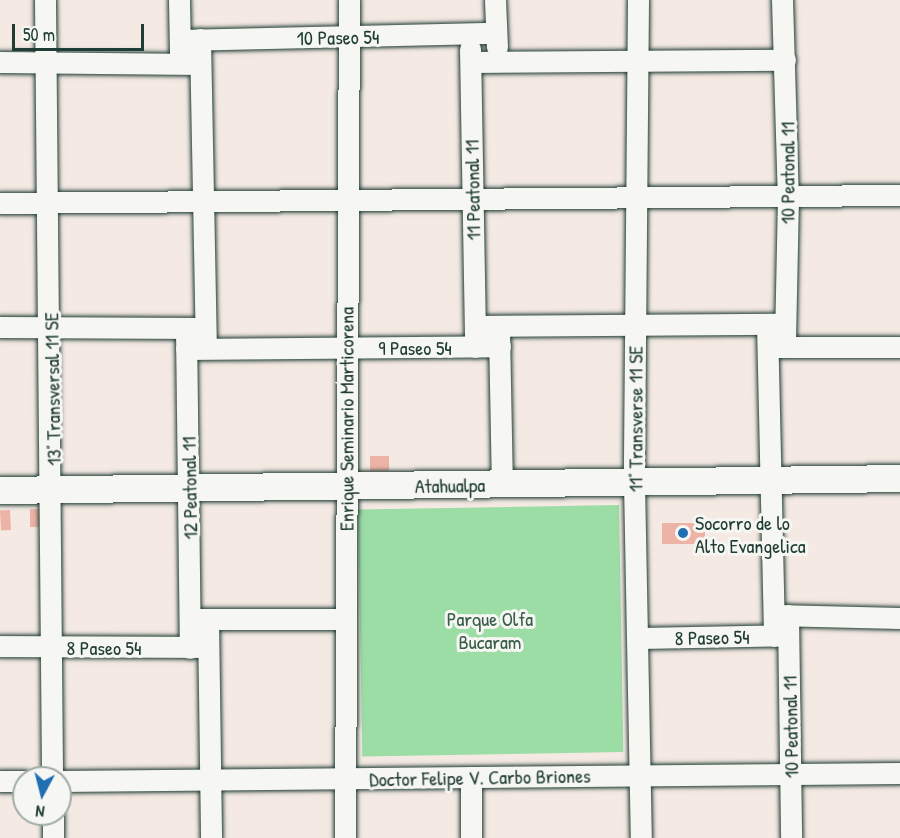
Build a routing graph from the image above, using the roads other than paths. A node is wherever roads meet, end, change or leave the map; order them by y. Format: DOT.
graph roads {
  1 [pos="45,0"];
  2 [pos="179,0"];
  3 [pos="349,0"];
  4 [pos="495,0"];
  5 [pos="638,0"];
  6 [pos="782,0"];
  7 [pos="496,33"];
  8 [pos="470,34"];
  9 [pos="349,37"];
  10 [pos="190,40"];
  11 [pos="785,60"];
  12 [pos="638,61"];
  13 [pos="0,62"];
  14 [pos="471,62"];
  15 [pos="497,62"];
  16 [pos="47,63"];
  17 [pos="190,64"];
  18 [pos="900,195"];
  19 [pos="789,197"];
  20 [pos="472,198"];
  21 [pos="348,199"];
  22 [pos="636,199"];
  23 [pos="203,201"];
  24 [pos="0,203"];
  25 [pos="49,203"];
  26 [pos="635,323"];
  27 [pos="776,324"];
  28 [pos="0,327"];
  29 [pos="51,327"];
  30 [pos="475,336"];
  31 [pos="500,336"];
  32 [pos="196,338"];
  33 [pos="900,346"];
  34 [pos="347,347"];
  35 [pos="776,347"];
  36 [pos="768,478"];
  37 [pos="900,478"];
  38 [pos="634,482"];
  39 [pos="502,484"];
  40 [pos="347,486"];
  41 [pos="189,489"];
  42 [pos="0,490"];
  43 [pos="54,490"];
  44 [pos="900,618"];
  45 [pos="200,619"];
  46 [pos="343,620"];
  47 [pos="781,625"];
  48 [pos="637,638"];
  49 [pos="0,646"];
  50 [pos="51,646"];
  51 [pos="199,647"];
  52 [pos="52,766"];
  53 [pos="900,773"];
  54 [pos="790,774"];
  55 [pos="639,776"];
  56 [pos="471,777"];
  57 [pos="344,778"];
  58 [pos="210,779"];
  59 [pos="72,781"];
  60 [pos="211,838"];
  61 [pos="345,838"];
  62 [pos="471,838"];
  63 [pos="641,838"];
  64 [pos="792,838"];
  1 -- 16 [label="street, 13° Transversal 11 SE"];
  2 -- 10 [label="street, 12 Peatonal 11"];
  3 -- 9 [label="street, Enrique Seminario Marticorena"];
  4 -- 7 [label="street"];
  5 -- 12 [label="street, 11° Transverse 11 SE"];
  6 -- 11 [label="street, 10 Peatonal 11"];
  7 -- 8 [label="street, 10 Paseo 54"];
  7 -- 15 [label="street"];
  8 -- 9 [label="street, 10 Paseo 54"];
  8 -- 14 [label="street, 11 Peatonal 11"];
  9 -- 10 [label="street, 10 Paseo 54"];
  9 -- 21 [label="street, Enrique Seminario Marticorena"];
  10 -- 17 [label="street, 12 Peatonal 11"];
  11 -- 12 [label="street"];
  11 -- 19 [label="street, 10 Peatonal 11"];
  12 -- 15 [label="street"];
  12 -- 22 [label="street, 11° Transverse 11 SE"];
  13 -- 16 [label="street"];
  14 -- 15 [label="street"];
  14 -- 20 [label="street, 11 Peatonal 11"];
  16 -- 17 [label="street"];
  16 -- 25 [label="street, 13° Transversal 11 SE"];
  17 -- 23 [label="street, 12 Peatonal 11"];
  18 -- 19 [label="street"];
  19 -- 22 [label="street"];
  19 -- 27 [label="street, 10 Peatonal 11"];
  20 -- 21 [label="street"];
  20 -- 22 [label="street"];
  20 -- 30 [label="street, 11 Peatonal 11"];
  21 -- 23 [label="street"];
  21 -- 34 [label="street, Enrique Seminario Marticorena"];
  22 -- 26 [label="street, 11° Transverse 11 SE"];
  23 -- 25 [label="street"];
  23 -- 32 [label="street, 12 Peatonal 11"];
  24 -- 25 [label="street"];
  25 -- 29 [label="street, 13° Transversal 11 SE"];
  26 -- 27 [label="street, 9 Paseo 54"];
  26 -- 31 [label="street, 9 Paseo 54"];
  26 -- 38 [label="street, 11° Transverse 11 SE"];
  27 -- 35 [label="street, 10 Peatonal 11"];
  28 -- 29 [label="street, 9 Paseo 54"];
  29 -- 32 [label="street, 9 Paseo 54"];
  29 -- 43 [label="street, 13° Transversal 11 SE"];
  30 -- 31 [label="street, 9 Paseo 54"];
  30 -- 34 [label="street, 9 Paseo 54"];
  31 -- 39 [label="street"];
  32 -- 34 [label="street, 9 Paseo 54"];
  32 -- 41 [label="street, 12 Peatonal 11"];
  33 -- 35 [label="street"];
  34 -- 40 [label="street, Enrique Seminario Marticorena"];
  35 -- 36 [label="street, 10 Peatonal 11"];
  36 -- 37 [label="street, Atahualpa"];
  36 -- 38 [label="street, Atahualpa"];
  36 -- 47 [label="street, 10 Peatonal 11"];
  38 -- 39 [label="street, Atahualpa"];
  38 -- 48 [label="street, 11° Transverse 11 SE"];
  39 -- 40 [label="street, Atahualpa"];
  40 -- 41 [label="street, Atahualpa"];
  40 -- 46 [label="street, Enrique Seminario Marticorena"];
  41 -- 43 [label="street, Atahualpa"];
  41 -- 45 [label="street, 12 Peatonal 11"];
  42 -- 43 [label="street, Atahualpa"];
  43 -- 50 [label="street, 13° Transversal 11 SE"];
  44 -- 47 [label="street, 8 Paseo 54"];
  45 -- 46 [label="street"];
  45 -- 51 [label="street, 12 Peatonal 11"];
  46 -- 57 [label="street, Enrique Seminario Marticorena"];
  47 -- 48 [label="street, 8 Paseo 54"];
  47 -- 54 [label="street, 10 Peatonal 11"];
  48 -- 55 [label="street, 11° Transverse 11 SE"];
  49 -- 50 [label="street, 8 Paseo 54"];
  50 -- 51 [label="street, 8 Paseo 54"];
  50 -- 52 [label="street, 13° Transversal 11 SE"];
  51 -- 58 [label="street, 12 Peatonal 11"];
  53 -- 54 [label="street, Doctor Felipe V. Carbo Briones"];
  54 -- 55 [label="street, Doctor Felipe V. Carbo Briones"];
  54 -- 64 [label="street, 10 Peatonal 11"];
  55 -- 56 [label="street, Doctor Felipe V. Carbo Briones"];
  55 -- 63 [label="street, 11° Transverse 11 SE"];
  56 -- 57 [label="street, Doctor Felipe V. Carbo Briones"];
  56 -- 62 [label="street"];
  57 -- 58 [label="street, Doctor Felipe V. Carbo Briones"];
  57 -- 61 [label="street, Enrique Seminario Marticorena"];
  58 -- 59 [label="street, Doctor Felipe V. Carbo Briones"];
  58 -- 60 [label="street, 12 Peatonal 11"];
}
